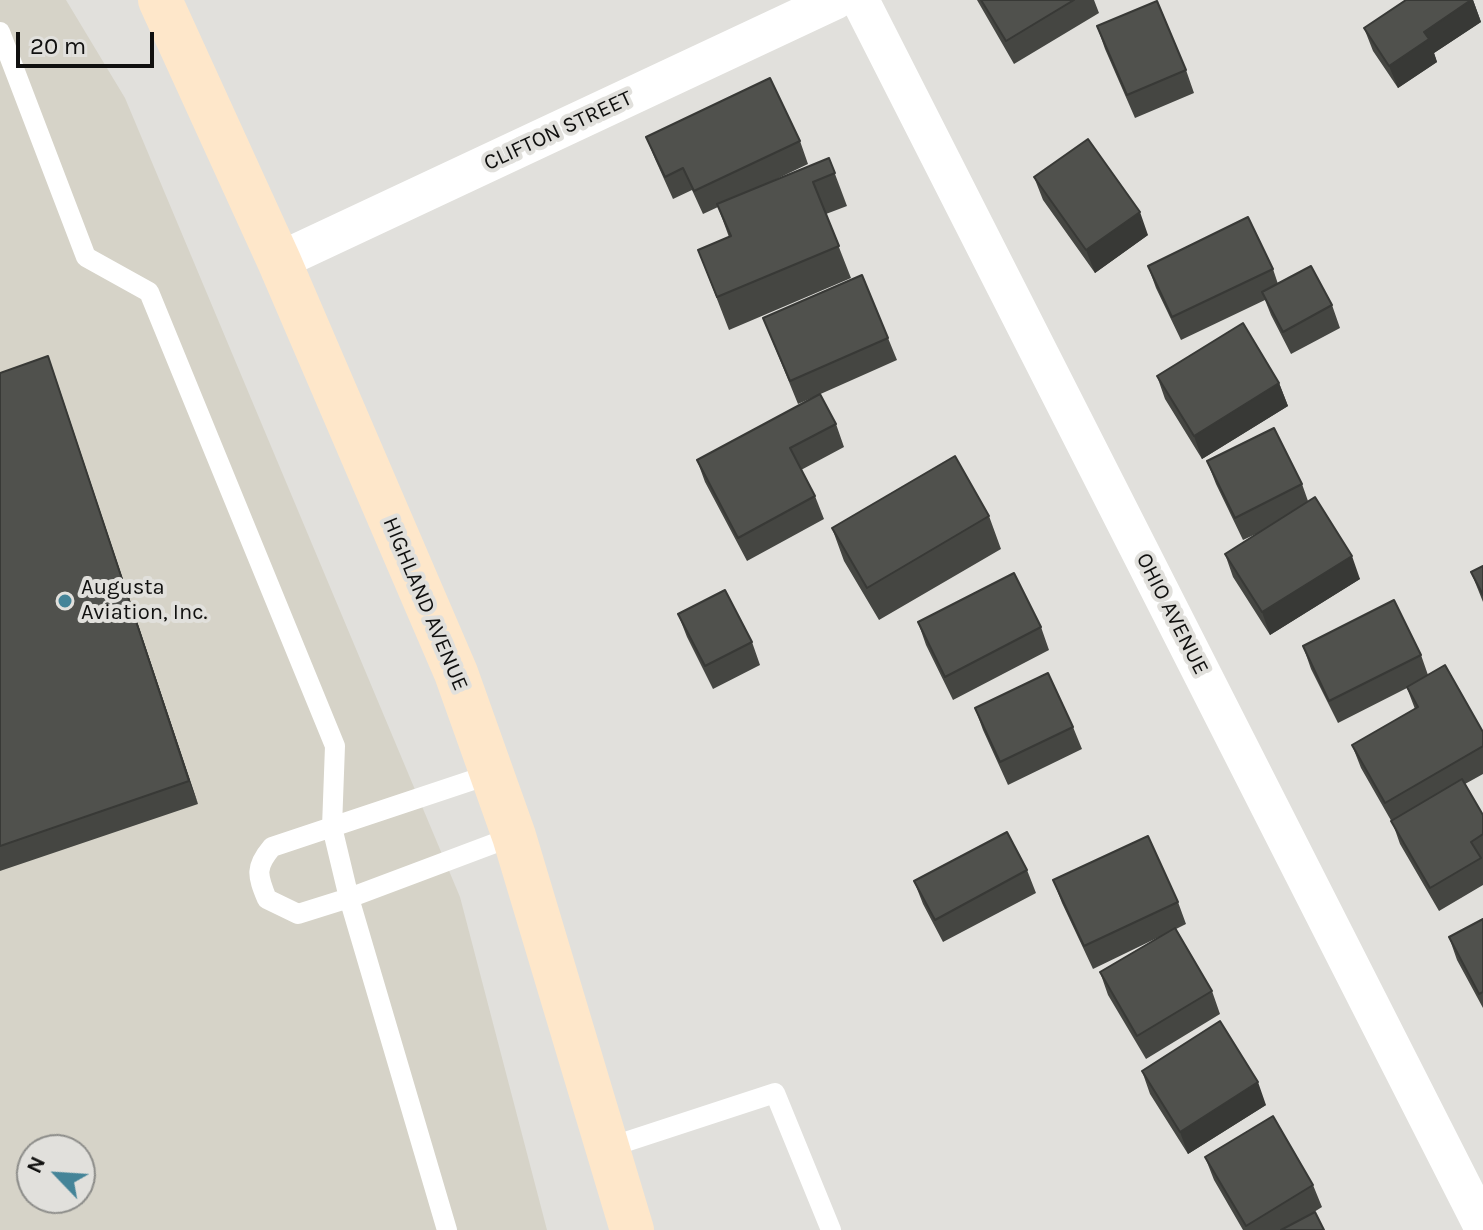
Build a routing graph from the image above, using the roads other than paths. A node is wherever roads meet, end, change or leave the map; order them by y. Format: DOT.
graph roads {
  1 [pos="160,0"];
  2 [pos="836,0"];
  3 [pos="860,0"];
  4 [pos="0,32"];
  5 [pos="279,261"];
  6 [pos="491,774"];
  7 [pos="332,827"];
  8 [pos="514,836"];
  9 [pos="349,898"];
  10 [pos="607,1148"];
  11 [pos="1483,1227"];
  12 [pos="447,1230"];
  13 [pos="632,1230"];
  14 [pos="831,1230"];
  1 -- 5 [label="main road, HIGHLAND AVENUE"];
  2 -- 5 [label="street, CLIFTON STREET"];
  3 -- 11 [label="street, OHIO AVENUE"];
  4 -- 7 [label="lane"];
  5 -- 6 [label="main road, HIGHLAND AVENUE"];
  6 -- 7 [label="lane"];
  6 -- 8 [label="main road, HIGHLAND AVENUE"];
  7 -- 9 [label="lane"];
  7 -- 9 [label="lane"];
  8 -- 9 [label="lane"];
  8 -- 10 [label="main road, HIGHLAND AVENUE"];
  9 -- 12 [label="lane"];
  10 -- 13 [label="main road, HIGHLAND AVENUE"];
  10 -- 14 [label="lane"];
}
